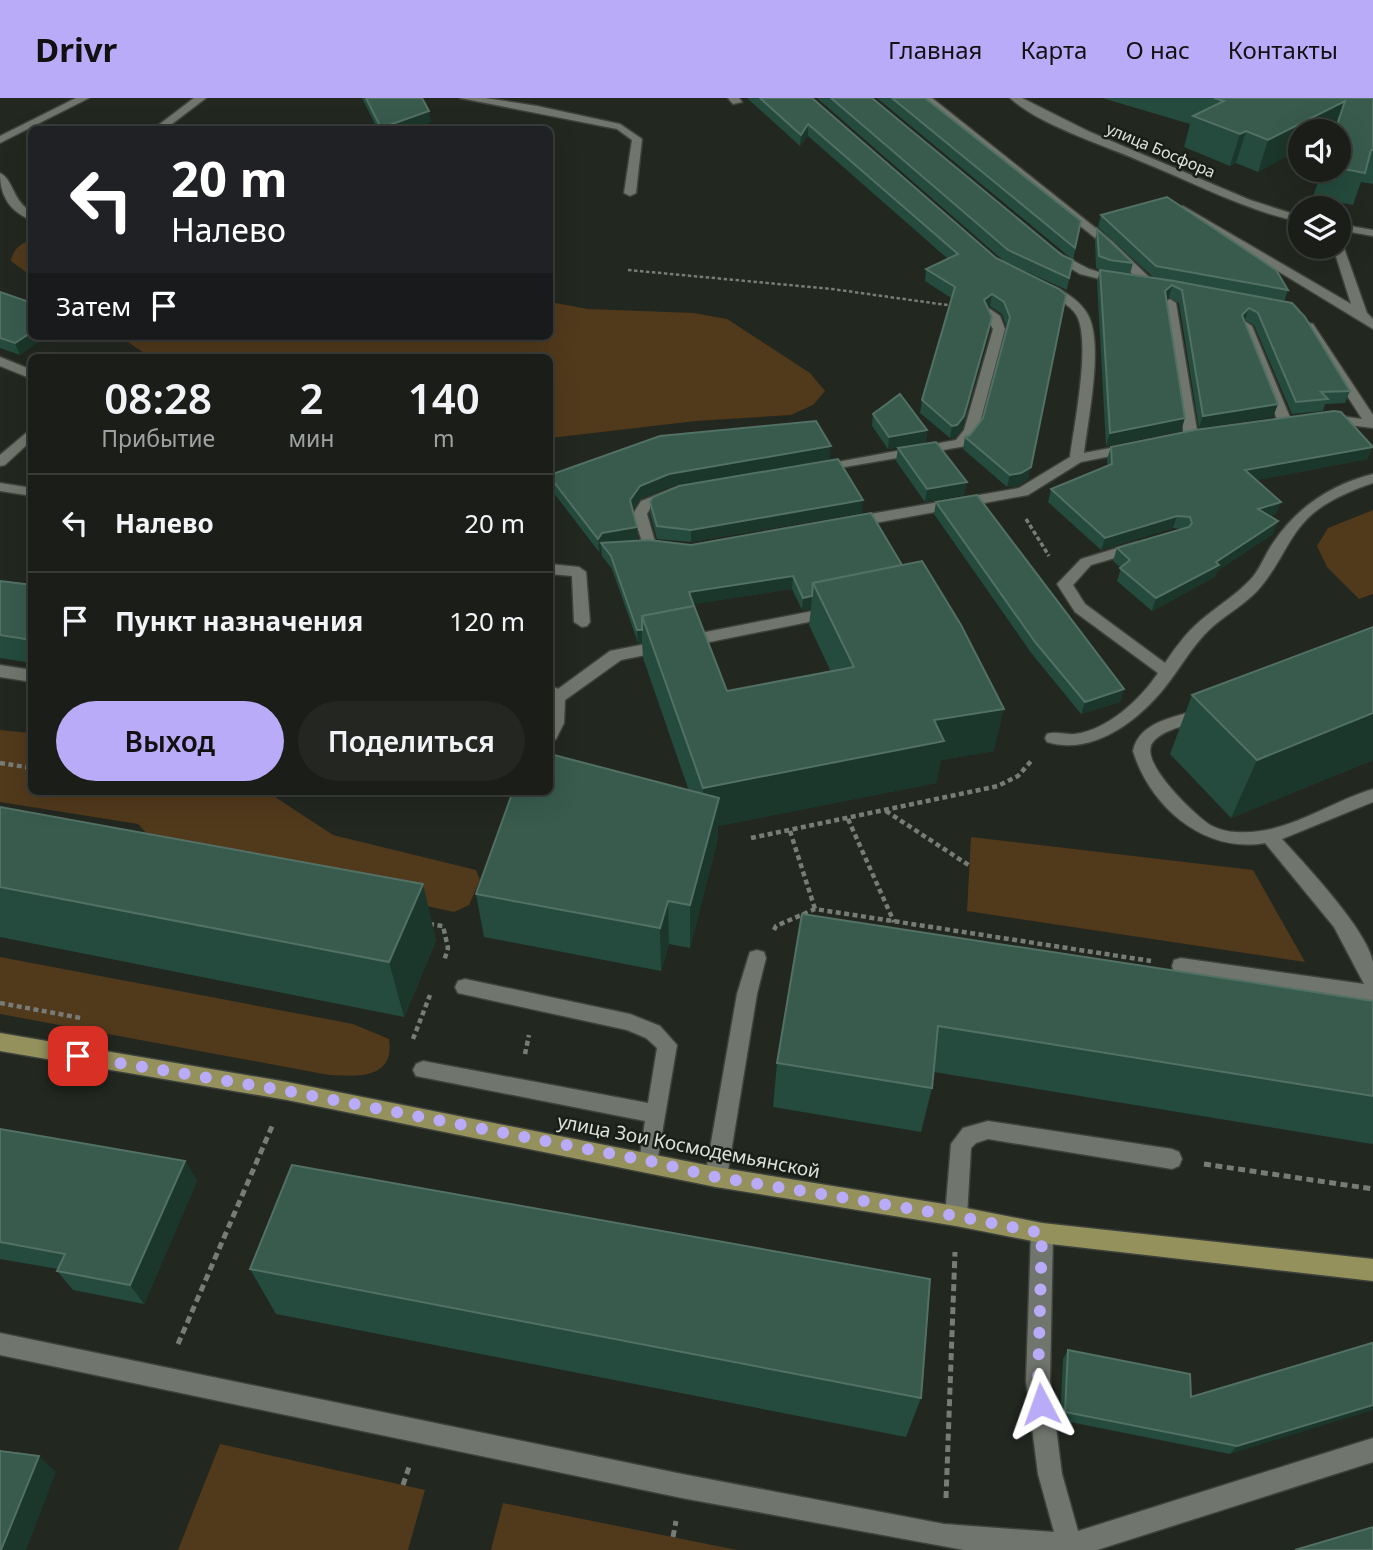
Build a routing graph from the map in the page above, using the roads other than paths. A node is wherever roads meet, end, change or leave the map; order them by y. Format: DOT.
graph roads {
  1 [pos="84,98"];
  2 [pos="201,98"];
  3 [pos="465,98"];
  4 [pos="926,98"];
  5 [pos="1015,98"];
  6 [pos="162,126"];
  7 [pos="0,140"];
  8 [pos="0,176"];
  9 [pos="629,193"];
  10 [pos="1174,204"];
  11 [pos="28,215"];
  12 [pos="1288,215"];
  13 [pos="1351,229"];
  14 [pos="1373,233"];
  15 [pos="1045,246"];
  16 [pos="1343,259"];
  17 [pos="1037,284"];
  18 [pos="1170,303"];
  19 [pos="990,313"];
  20 [pos="1300,315"];
  21 [pos="1361,315"];
  22 [pos="1373,325"];
  23 [pos="1246,326"];
  24 [pos="0,361"];
  25 [pos="28,373"];
  26 [pos="1373,424"];
  27 [pos="28,436"];
  28 [pos="1192,436"];
  29 [pos="1142,446"];
  30 [pos="1077,459"];
  31 [pos="0,462"];
  32 [pos="809,471"];
  33 [pos="1373,478"];
  34 [pos="28,479"];
  35 [pos="3,488"];
  36 [pos="689,490"];
  37 [pos="28,491"];
  38 [pos="838,524"];
  39 [pos="1153,542"];
  40 [pos="649,545"];
  41 [pos="628,548"];
  42 [pos="668,549"];
  43 [pos="553,569"];
  44 [pos="846,610"];
  45 [pos="582,622"];
  46 [pos="0,671"];
  47 [pos="1168,673"];
  48 [pos="28,675"];
  49 [pos="553,694"];
  50 [pos="1214,711"];
  51 [pos="553,729"];
  52 [pos="1053,738"];
  53 [pos="1373,795"];
  54 [pos="1269,836"];
  55 [pos="757,958"];
  56 [pos="1181,965"];
  57 [pos="1373,982"];
  58 [pos="466,987"];
  59 [pos="1373,993"];
  60 [pos="0,1042"];
  61 [pos="423,1070"];
  62 [pos="656,1114"];
  63 [pos="1172,1159"];
  64 [pos="649,1161"];
  65 [pos="716,1177"];
  66 [pos="956,1216"];
  67 [pos="1042,1233"];
  68 [pos="1373,1270"];
  69 [pos="0,1344"];
  70 [pos="1373,1450"];
  71 [pos="1070,1548"];
  1 -- 7 [label="street"];
  2 -- 6 [label="street"];
  3 -- 9 [label="street"];
  4 -- 15 [label="street"];
  5 -- 12 [label="street, улица Босфора"];
  8 -- 11 [label="street"];
  10 -- 21 [label="street"];
  13 -- 14 [label="street"];
  16 -- 21 [label="street"];
  17 -- 30 [label="street"];
  18 -- 28 [label="street"];
  19 -- 32 [label="street"];
  20 -- 26 [label="street"];
  21 -- 22 [label="street"];
  23 -- 26 [label="street"];
  24 -- 25 [label="street"];
  27 -- 31 [label="street"];
  29 -- 30 [label="street"];
  30 -- 38 [label="street"];
  33 -- 47 [label="street"];
  34 -- 35 [label="street"];
  35 -- 37 [label="street"];
  36 -- 40 [label="street"];
  39 -- 47 [label="street"];
  40 -- 41 [label="street"];
  40 -- 42 [label="street"];
  43 -- 45 [label="street"];
  44 -- 49 [label="street"];
  46 -- 48 [label="street"];
  47 -- 52 [label="street"];
  49 -- 51 [label="street"];
  50 -- 54 [label="street"];
  53 -- 54 [label="street"];
  54 -- 57 [label="street"];
  55 -- 65 [label="street"];
  56 -- 59 [label="street"];
  58 -- 62 [label="street"];
  60 -- 64 [label="main road, улица Зои Космодемьянской"];
  61 -- 62 [label="street"];
  62 -- 64 [label="street"];
  63 -- 66 [label="street"];
  64 -- 65 [label="main road, улица Зои Космодемьянской"];
  65 -- 66 [label="main road, улица Зои Космодемьянской"];
  66 -- 67 [label="main road, улица Зои Космодемьянской"];
  67 -- 68 [label="main road, улица Зои Космодемьянской"];
  67 -- 71 [label="street"];
  69 -- 71 [label="street"];
  70 -- 71 [label="street"];
}
